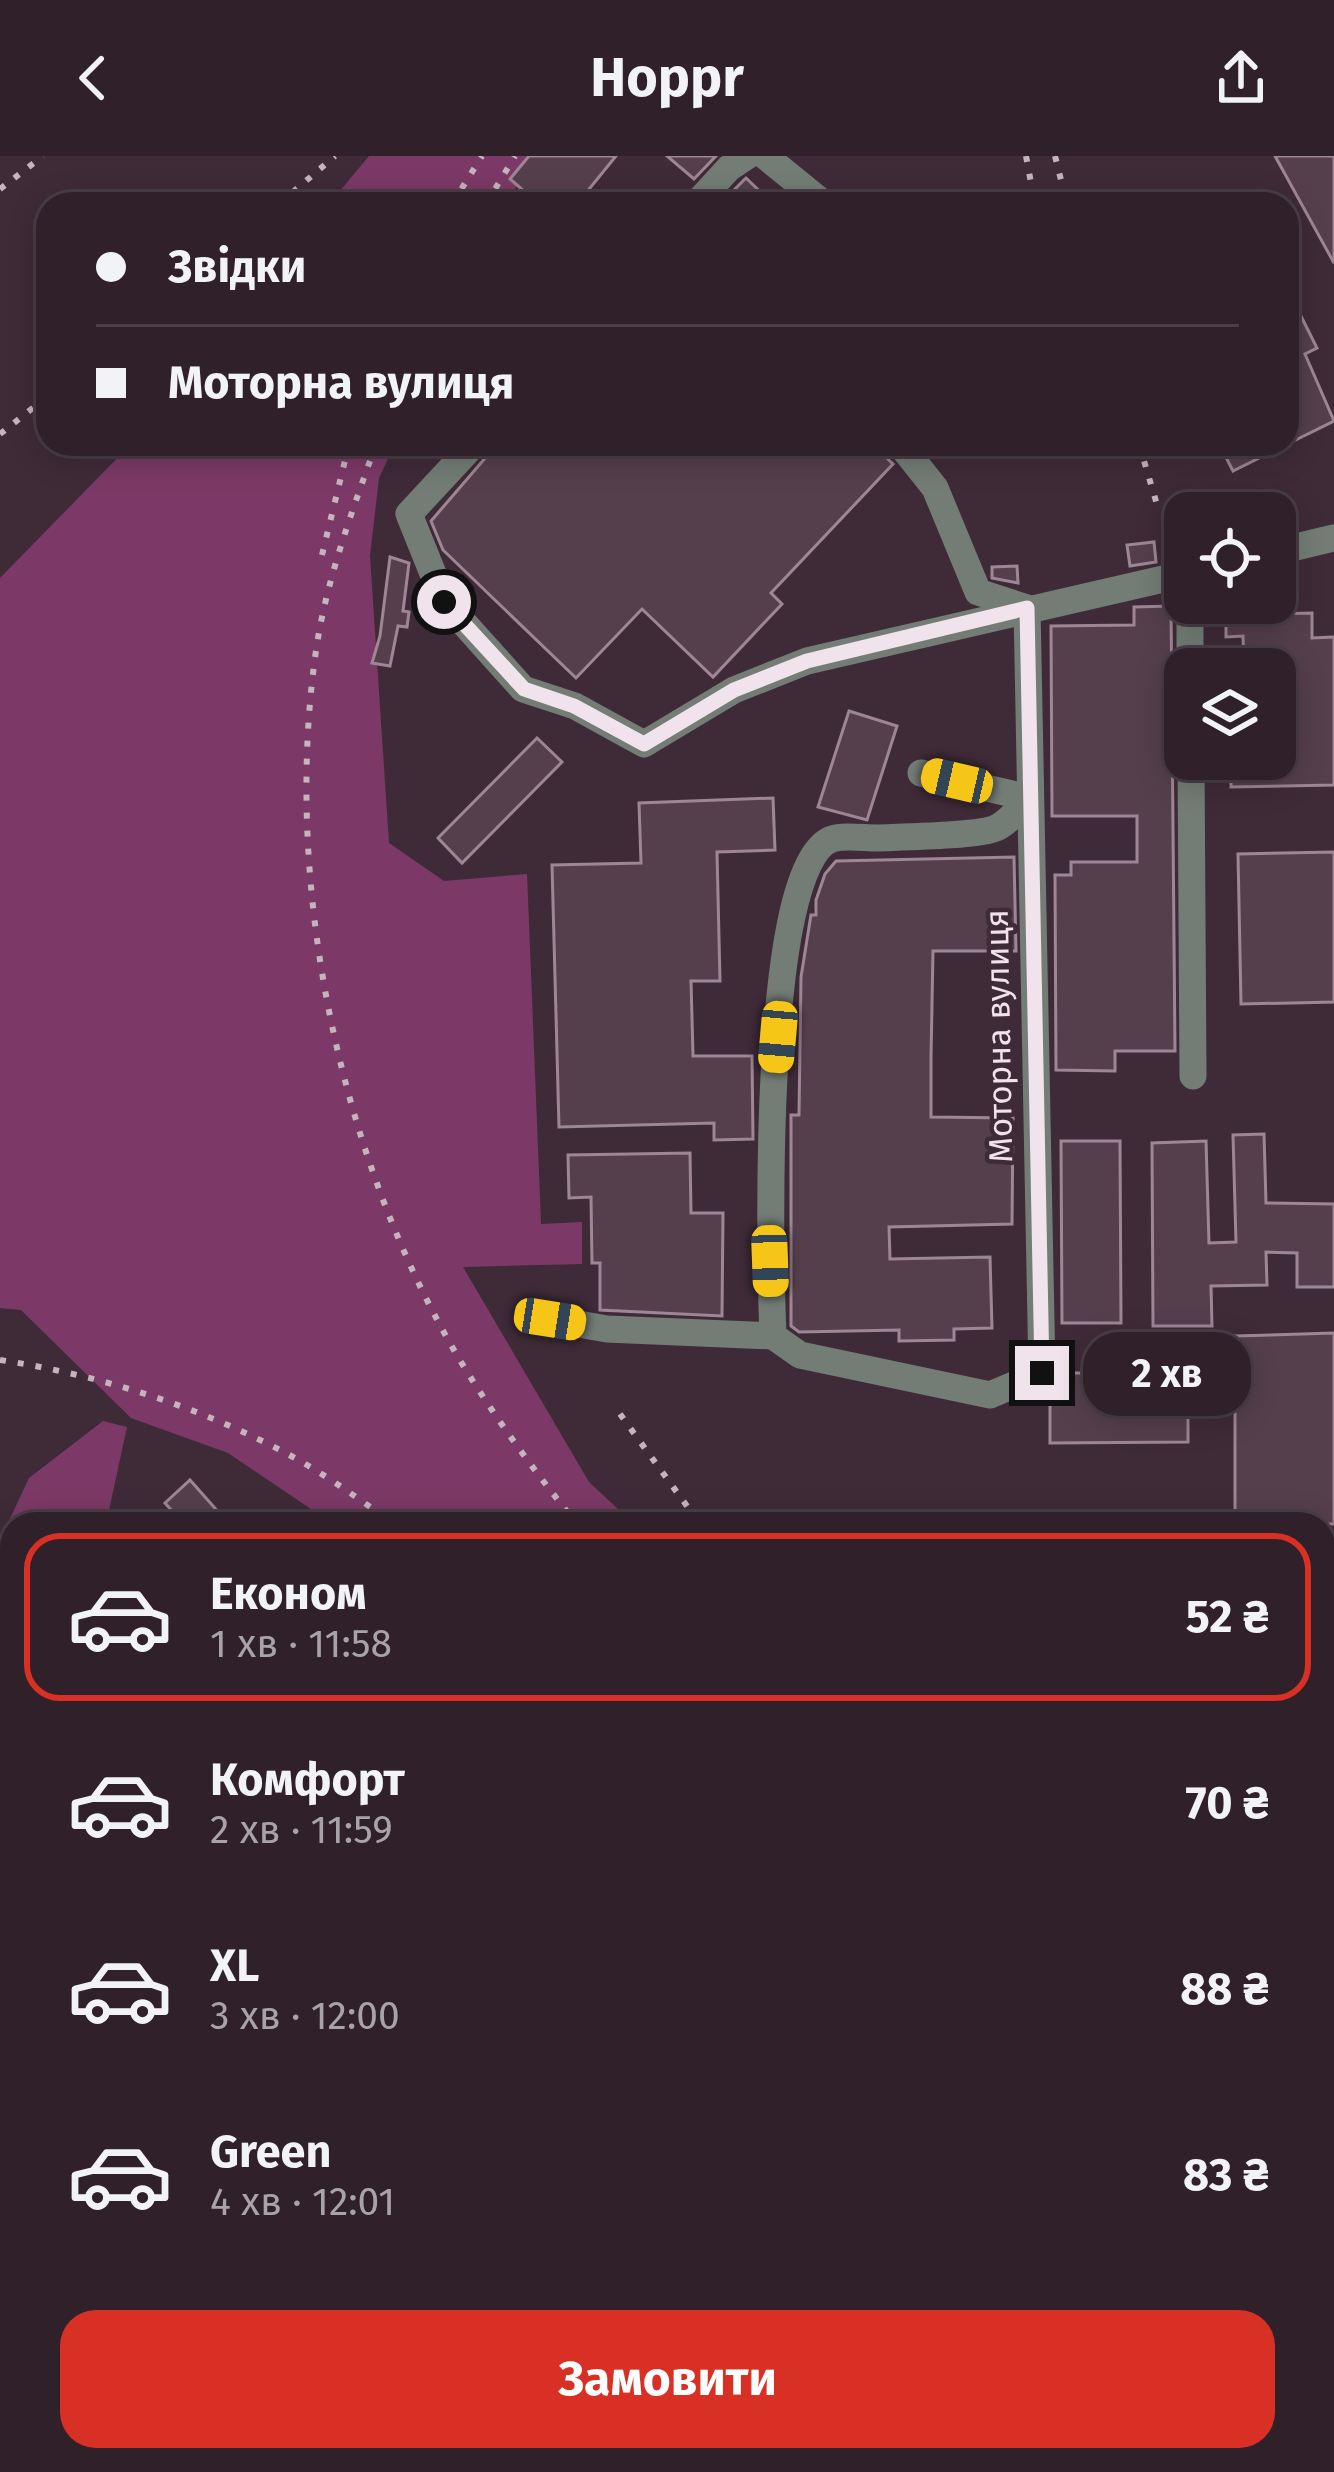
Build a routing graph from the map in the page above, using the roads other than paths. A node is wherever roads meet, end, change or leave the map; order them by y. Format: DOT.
graph roads {
  1 [pos="747,156"];
  2 [pos="765,156"];
  3 [pos="707,192"];
  4 [pos="809,192"];
  5 [pos="463,456"];
  6 [pos="909,456"];
  7 [pos="1334,538"];
  8 [pos="1296,547"];
  9 [pos="1164,579"];
  10 [pos="1027,608"];
  11 [pos="921,772"];
  12 [pos="1191,780"];
  13 [pos="1030,798"];
  14 [pos="1193,1076"];
  15 [pos="550,1319"];
  16 [pos="773,1336"];
  1 -- 3 [label="lane"];
  2 -- 4 [label="lane"];
  5 -- 10 [label="lane"];
  6 -- 10 [label="lane"];
  7 -- 8 [label="lane"];
  9 -- 10 [label="lane"];
  10 -- 13 [label="lane, Моторна вулиця"];
  11 -- 13 [label="lane"];
  12 -- 14 [label="lane"];
  13 -- 16 [label="lane"];
  13 -- 16 [label="lane, Моторна вулиця"];
  15 -- 16 [label="lane"];
}
